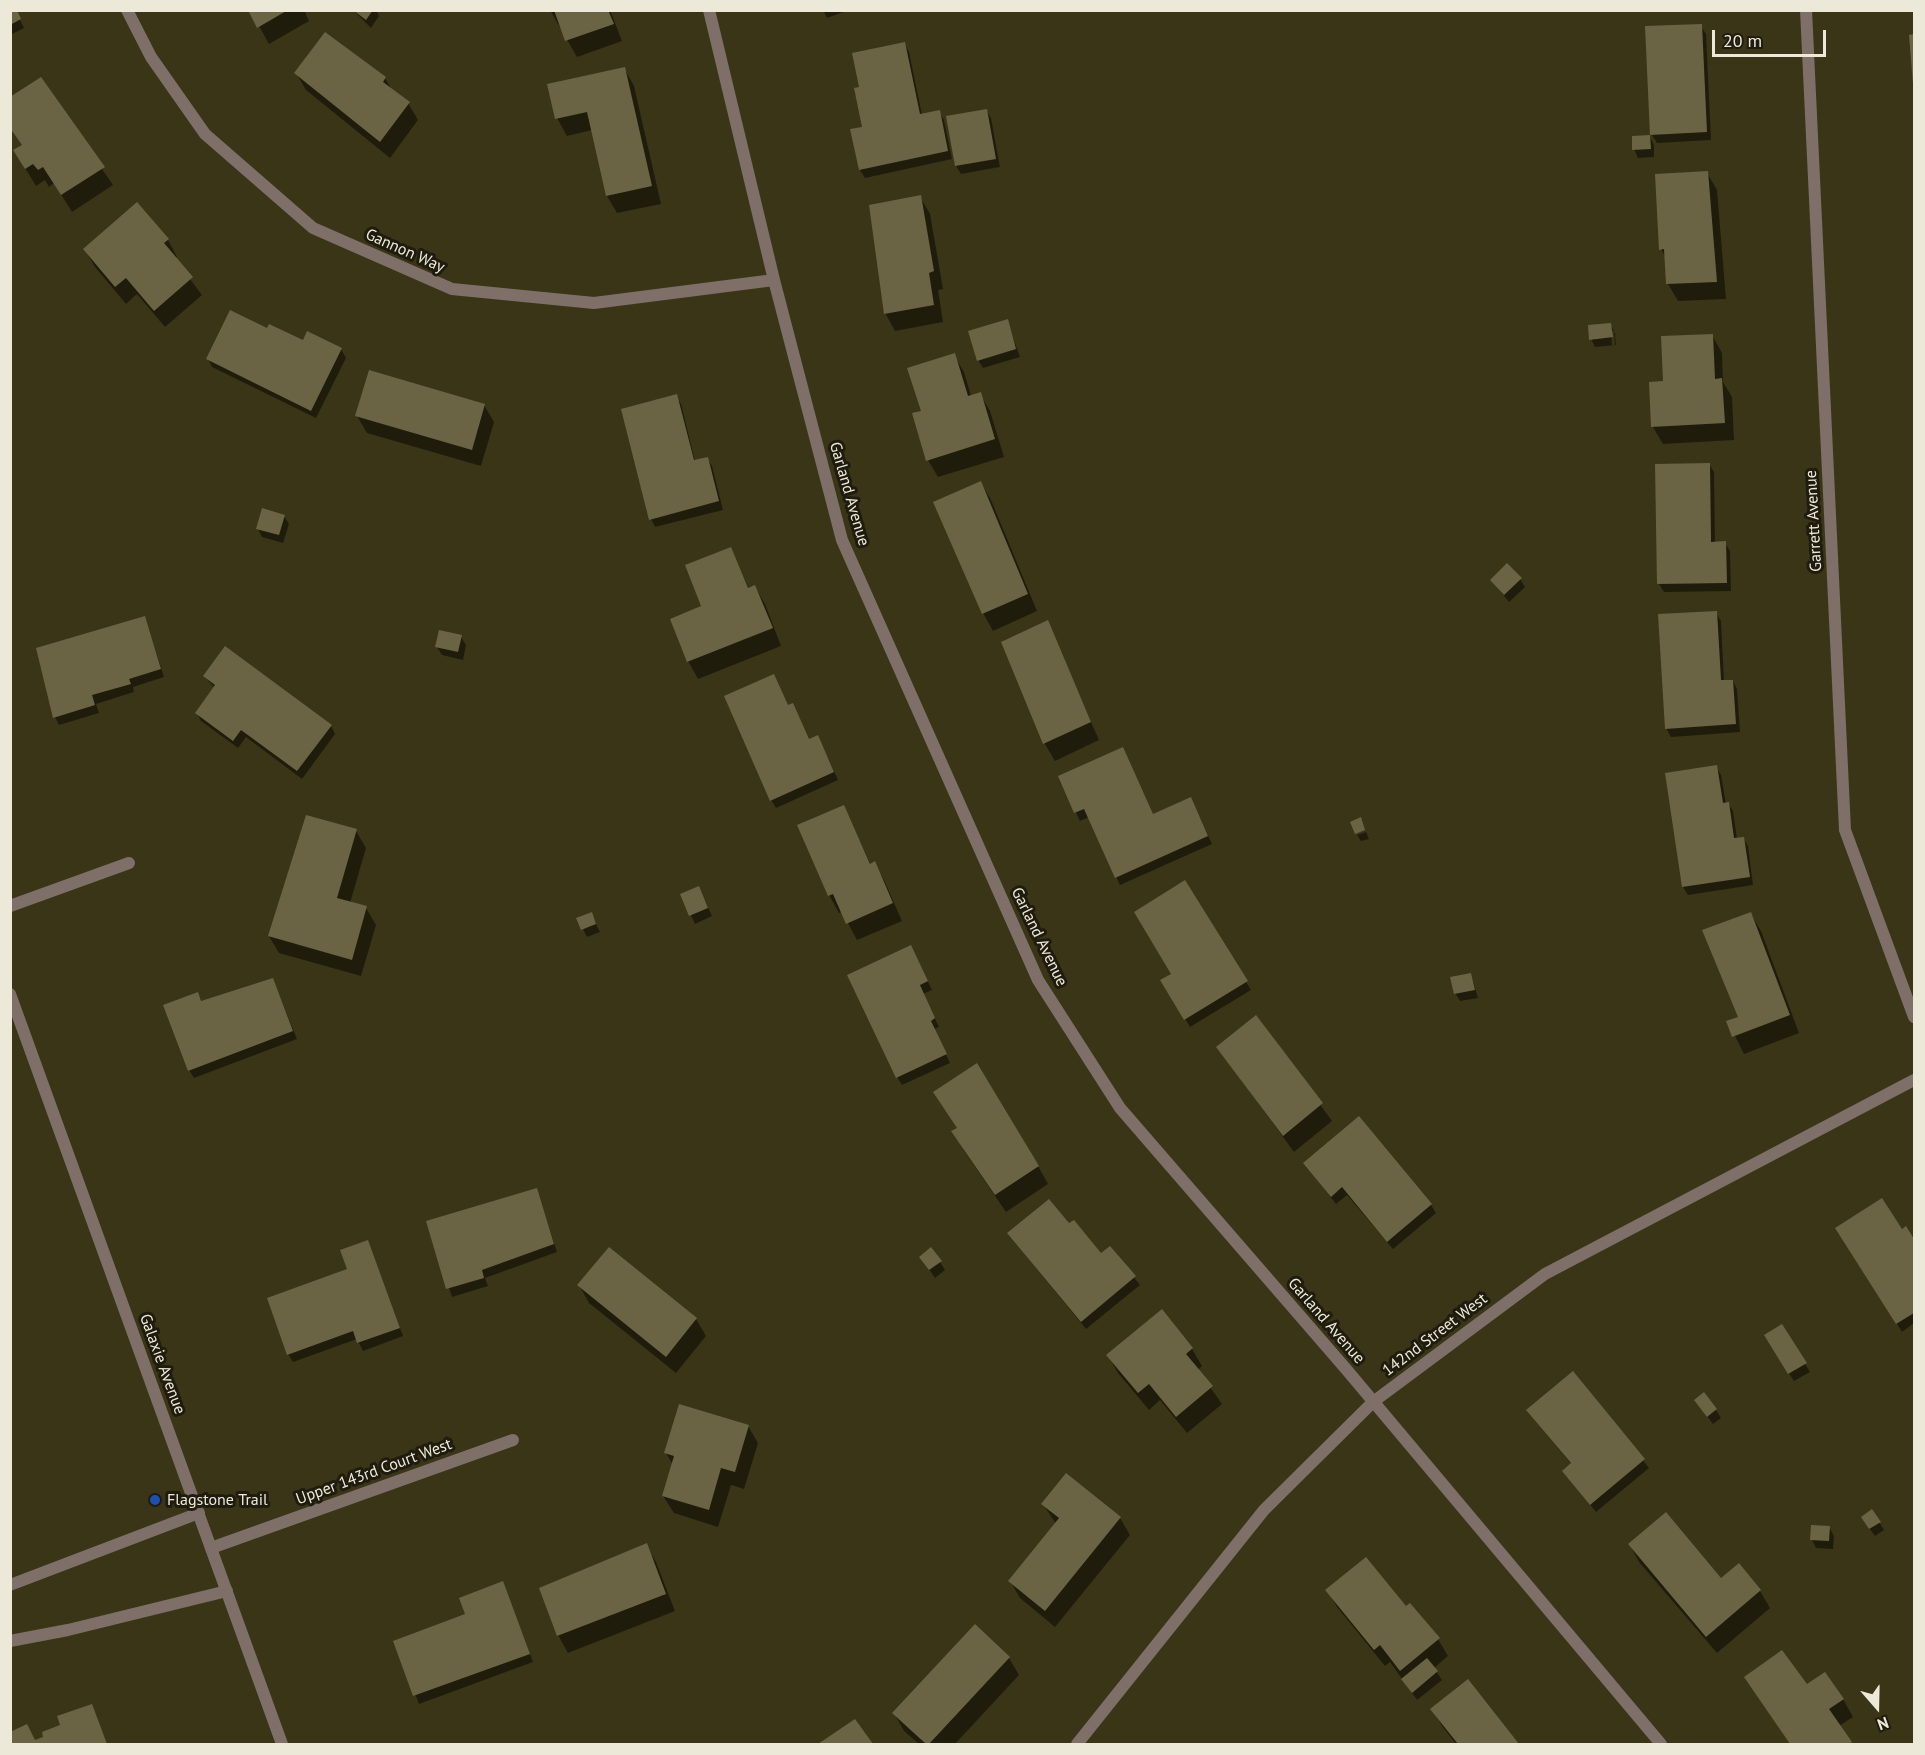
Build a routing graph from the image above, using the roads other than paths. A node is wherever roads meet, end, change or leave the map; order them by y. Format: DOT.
graph roads {
  1 [pos="127,10"];
  2 [pos="709,10"];
  3 [pos="1806,10"];
  4 [pos="774,280"];
  5 [pos="129,862"];
  6 [pos="10,906"];
  7 [pos="10,994"];
  8 [pos="1914,1017"];
  9 [pos="1914,1080"];
  10 [pos="1372,1402"];
  11 [pos="513,1440"];
  12 [pos="199,1513"];
  13 [pos="211,1548"];
  14 [pos="10,1585"];
  15 [pos="227,1591"];
  16 [pos="10,1641"];
  17 [pos="282,1744"];
  18 [pos="1077,1744"];
  19 [pos="1661,1744"];
  1 -- 4 [label="street, Gannon Way"];
  2 -- 4 [label="street, Garland Avenue"];
  3 -- 8 [label="street, Garrett Avenue"];
  4 -- 10 [label="street, Garland Avenue"];
  5 -- 6 [label="street"];
  7 -- 12 [label="street, Galaxie Avenue"];
  9 -- 10 [label="street, 142nd Street West"];
  10 -- 18 [label="street, 142nd Street West"];
  10 -- 19 [label="street, Garland Avenue"];
  11 -- 13 [label="street, Upper 143rd Court West"];
  12 -- 13 [label="street, Galaxie Avenue"];
  12 -- 14 [label="street"];
  13 -- 15 [label="street, Galaxie Avenue"];
  15 -- 16 [label="street"];
  15 -- 17 [label="street, Galaxie Avenue"];
}
